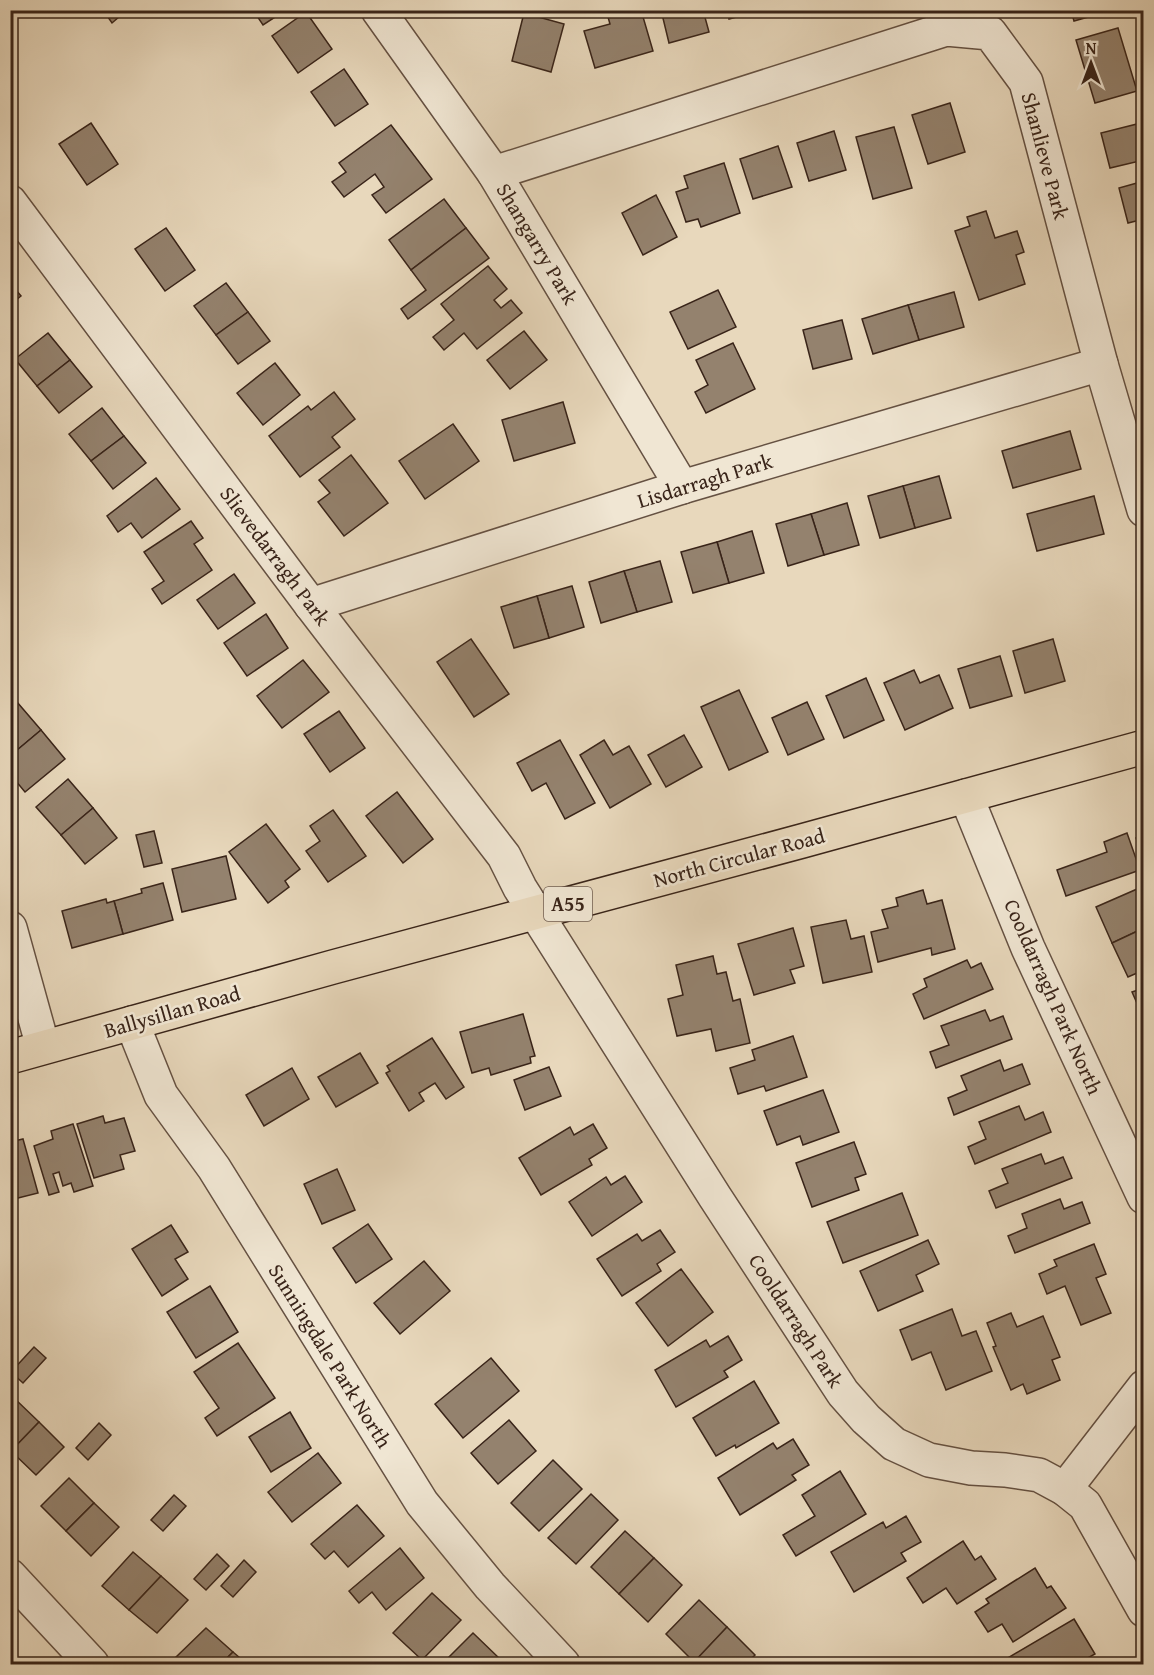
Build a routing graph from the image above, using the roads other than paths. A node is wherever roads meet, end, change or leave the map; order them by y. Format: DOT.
graph roads {
  1 [pos="378,10"];
  2 [pos="494,174"];
  3 [pos="10,201"];
  4 [pos="1101,364"];
  5 [pos="682,487"];
  6 [pos="1143,510"];
  7 [pos="311,605"];
  8 [pos="1143,747"];
  9 [pos="966,796"];
  10 [pos="536,913"];
  11 [pos="10,928"];
  12 [pos="333,967"];
  13 [pos="132,1023"];
  14 [pos="43,1047"];
  15 [pos="10,1057"];
  16 [pos="1143,1197"];
  17 [pos="1143,1387"];
  18 [pos="1065,1489"];
  19 [pos="10,1576"];
  20 [pos="1143,1610"];
  21 [pos="92,1665"];
  22 [pos="563,1665"];
  1 -- 2 [label="street, Shangarry Park"];
  2 -- 4 [label="street, Shanlieve Park"];
  2 -- 5 [label="street, Shangarry Park"];
  3 -- 7 [label="street, Slievedarragh Park"];
  4 -- 5 [label="street, Lisdarragh Park"];
  4 -- 6 [label="street, Shanlieve Park"];
  5 -- 7 [label="street, Lisdarragh Park"];
  7 -- 10 [label="street, Slievedarragh Park"];
  8 -- 9 [label="highway, North Circular Road / A55"];
  9 -- 10 [label="highway, North Circular Road / A55"];
  9 -- 16 [label="street, Cooldarragh Park North"];
  10 -- 12 [label="highway, North Circular Road / A55"];
  10 -- 18 [label="street, Cooldarragh Park"];
  11 -- 14 [label="street"];
  12 -- 13 [label="highway, Ballysillan Road / A55"];
  13 -- 14 [label="highway, Ballysillan Road / A55"];
  13 -- 22 [label="street, Sunningdale Park North"];
  14 -- 15 [label="highway, Ballysillan Road / A55"];
  17 -- 18 [label="street"];
  18 -- 20 [label="street, Cooldarragh Park"];
  19 -- 21 [label="street"];
}
